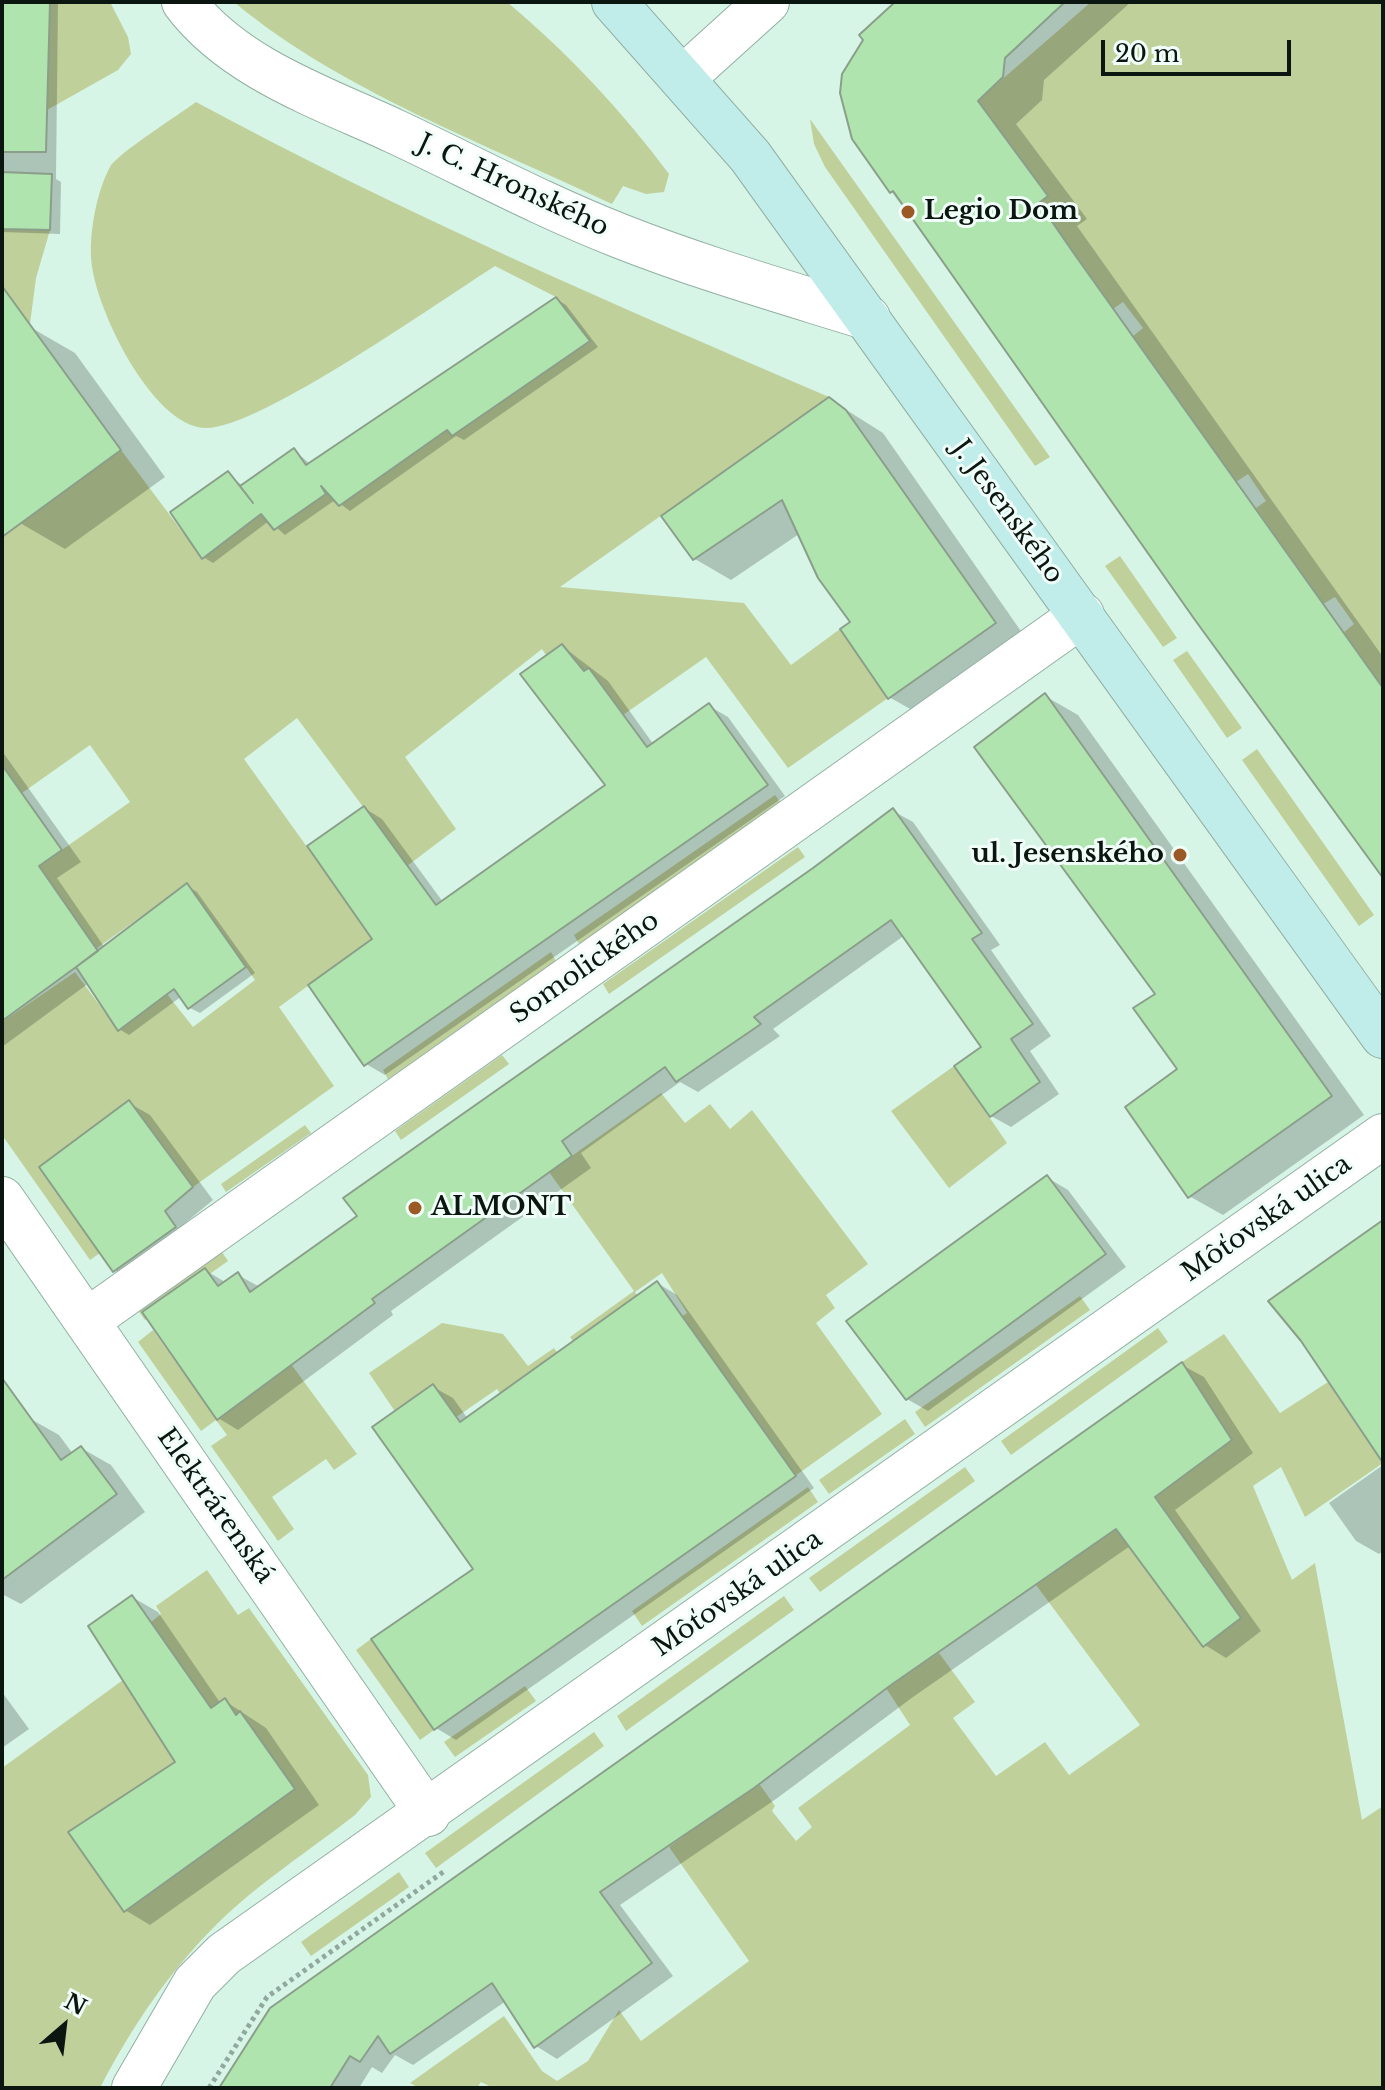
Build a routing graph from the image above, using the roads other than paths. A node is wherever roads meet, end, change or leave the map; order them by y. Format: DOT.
graph roads {
  1 [pos="184,2"];
  2 [pos="614,2"];
  3 [pos="767,2"];
  4 [pos="684,77"];
  5 [pos="868,318"];
  6 [pos="1082,615"];
  7 [pos="1383,1036"];
  8 [pos="1383,1136"];
  9 [pos="2,1199"];
  10 [pos="88,1320"];
  11 [pos="428,1814"];
  12 [pos="134,2088"];
  1 -- 5 [label="street, J. C. Hronského"];
  2 -- 4 [label="street, J. Jesenského"];
  3 -- 4 [label="street"];
  4 -- 5 [label="street, J. Jesenského"];
  5 -- 6 [label="street, J. Jesenského"];
  6 -- 7 [label="street, J. Jesenského"];
  6 -- 10 [label="street, Somolického"];
  8 -- 11 [label="street, Môťovská ulica"];
  9 -- 10 [label="street, Elektrárenská"];
  10 -- 11 [label="street, Elektrárenská"];
  11 -- 12 [label="street, Môťovská ulica"];
}
